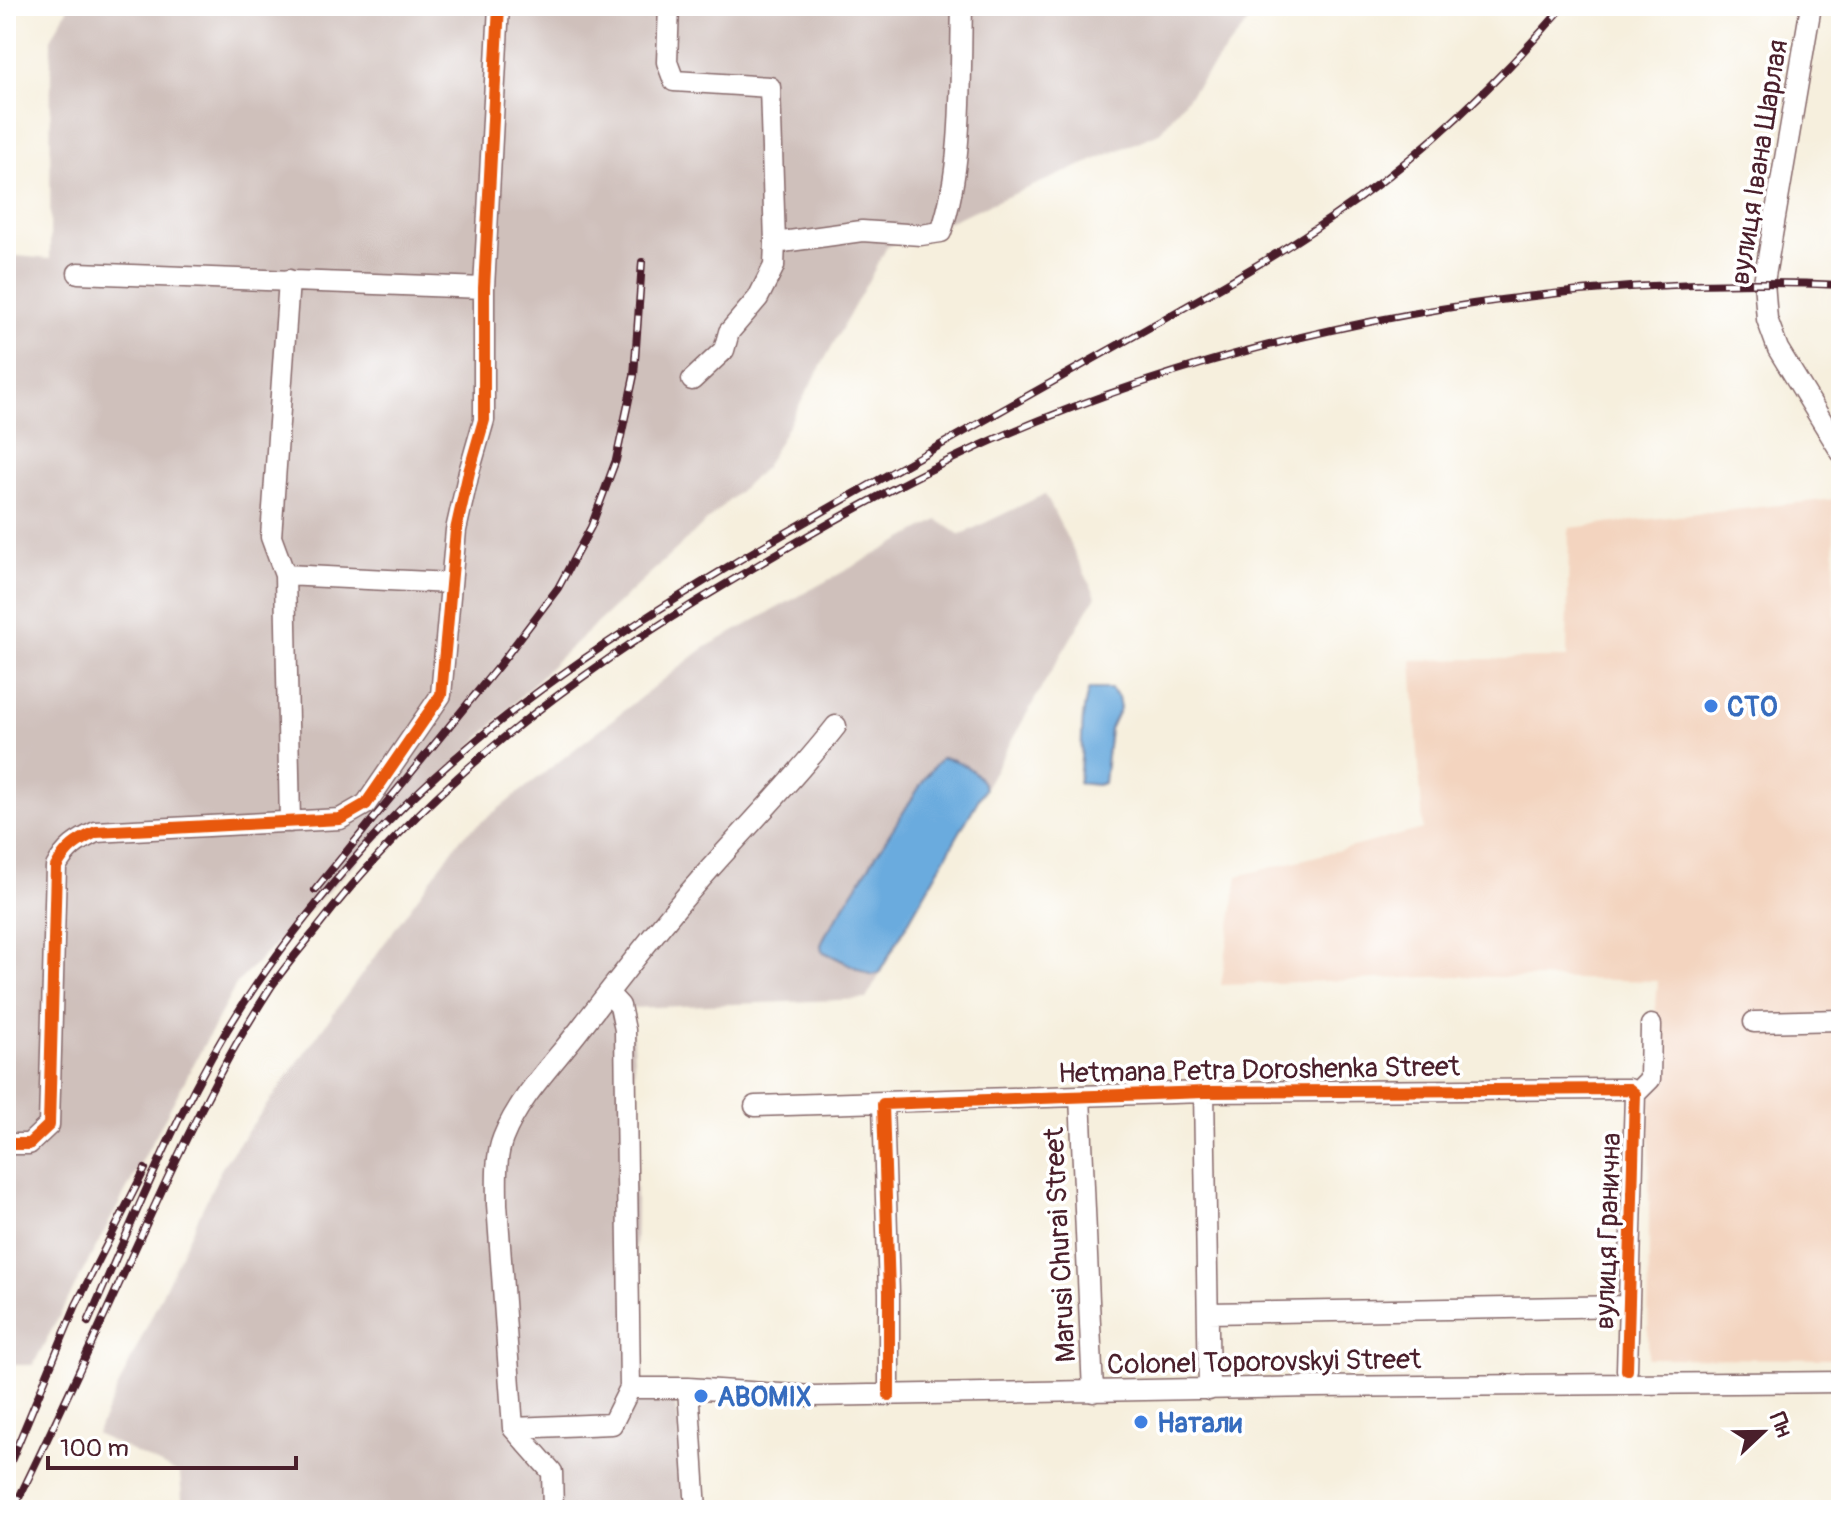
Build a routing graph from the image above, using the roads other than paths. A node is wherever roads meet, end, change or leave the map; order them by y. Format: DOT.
graph roads {
  1 [pos="499,6"];
  2 [pos="669,6"];
  3 [pos="962,6"];
  4 [pos="1811,6"];
  5 [pos="775,243"];
  6 [pos="78,273"];
  7 [pos="289,280"];
  8 [pos="484,288"];
  9 [pos="692,380"];
  10 [pos="1841,452"];
  11 [pos="285,575"];
  12 [pos="450,583"];
  13 [pos="836,726"];
  14 [pos="290,822"];
  15 [pos="608,993"];
  16 [pos="1841,1020"];
  17 [pos="1754,1022"];
  18 [pos="1651,1025"];
  19 [pos="1204,1092"];
  20 [pos="1635,1094"];
  21 [pos="1080,1096"];
  22 [pos="883,1104"];
  23 [pos="755,1106"];
  24 [pos="6,1144"];
  25 [pos="1629,1306"];
  26 [pos="1209,1313"];
  27 [pos="1627,1370"];
  28 [pos="1841,1382"];
  29 [pos="630,1388"];
  30 [pos="688,1388"];
  31 [pos="1209,1390"];
  32 [pos="1093,1392"];
  33 [pos="889,1395"];
  34 [pos="513,1428"];
  35 [pos="553,1510"];
  36 [pos="696,1510"];
  1 -- 8 [label="street"];
  2 -- 5 [label="street"];
  3 -- 5 [label="street"];
  4 -- 10 [label="street, вулиця Івана Шарлая"];
  5 -- 9 [label="street"];
  6 -- 7 [label="street"];
  7 -- 8 [label="street"];
  7 -- 11 [label="street"];
  8 -- 12 [label="street"];
  11 -- 12 [label="street"];
  11 -- 14 [label="street"];
  12 -- 14 [label="street"];
  13 -- 15 [label="street"];
  14 -- 24 [label="street"];
  15 -- 29 [label="street"];
  15 -- 34 [label="street"];
  16 -- 17 [label="street"];
  18 -- 20 [label="street"];
  19 -- 20 [label="street, Hetmana Petra Doroshenka Street"];
  19 -- 21 [label="street, Hetmana Petra Doroshenka Street"];
  19 -- 26 [label="street"];
  20 -- 25 [label="street, вулиця Гранична"];
  21 -- 22 [label="street, Hetmana Petra Doroshenka Street"];
  21 -- 32 [label="street, Marusi Churai Street"];
  22 -- 23 [label="street, Hetmana Petra Doroshenka Street"];
  22 -- 33 [label="street"];
  25 -- 26 [label="street"];
  25 -- 27 [label="street, вулиця Гранична"];
  26 -- 31 [label="street"];
  28 -- 31 [label="street, Colonel Toporovskyi Street"];
  29 -- 30 [label="street, Colonel Toporovskyi Street"];
  29 -- 34 [label="street"];
  30 -- 33 [label="street, Colonel Toporovskyi Street"];
  30 -- 36 [label="street"];
  31 -- 32 [label="street, Colonel Toporovskyi Street"];
  32 -- 33 [label="street, Colonel Toporovskyi Street"];
  34 -- 35 [label="street"];
}
